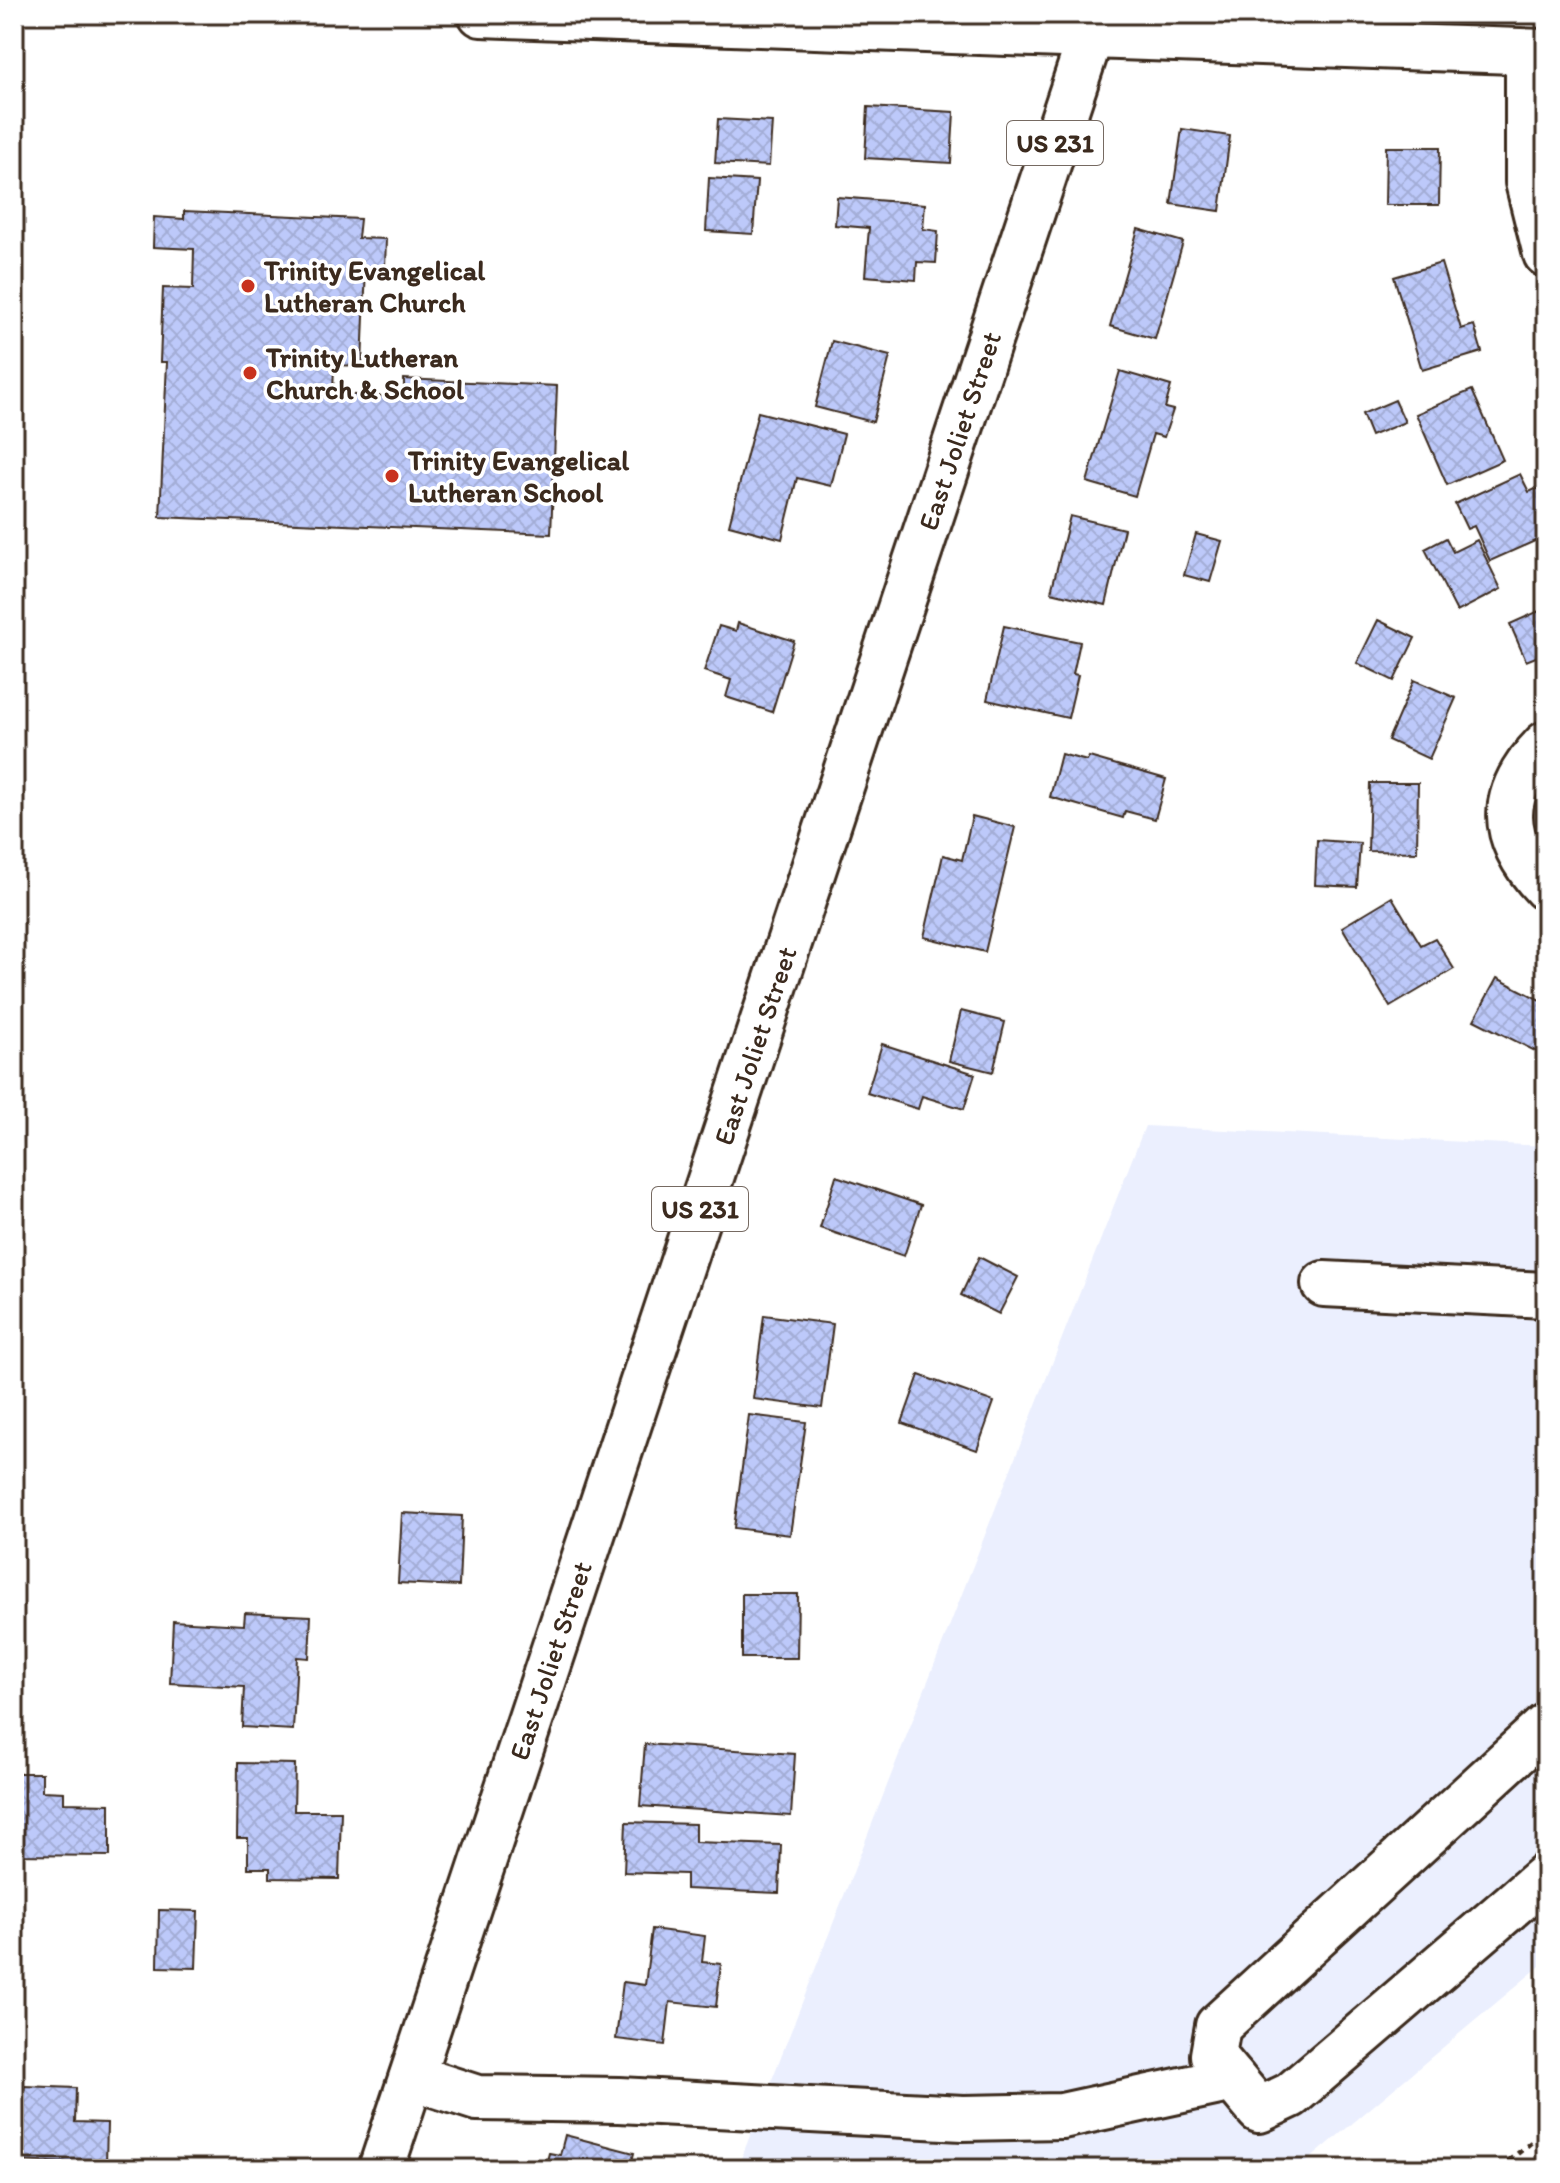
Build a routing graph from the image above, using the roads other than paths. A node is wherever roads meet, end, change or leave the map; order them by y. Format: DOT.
graph roads {
  1 [pos="506,14"];
  2 [pos="805,20"];
  3 [pos="1095,25"];
  4 [pos="1537,52"];
  5 [pos="1546,254"];
  6 [pos="1546,744"];
  7 [pos="1546,888"];
  8 [pos="1324,1284"];
  9 [pos="1546,1295"];
  10 [pos="1546,1726"];
  11 [pos="1546,1876"];
  12 [pos="412,2077"];
  13 [pos="1233,2079"];
  14 [pos="381,2169"];
  1 -- 2 [label="main road"];
  2 -- 3 [label="main road"];
  3 -- 4 [label="main road"];
  3 -- 12 [label="main road, East Joliet Street / US 231"];
  4 -- 5 [label="main road"];
  6 -- 7 [label="main road"];
  8 -- 9 [label="main road"];
  10 -- 13 [label="main road"];
  11 -- 13 [label="main road"];
  12 -- 13 [label="main road"];
  12 -- 14 [label="main road, East Joliet Street / US 231"];
}
